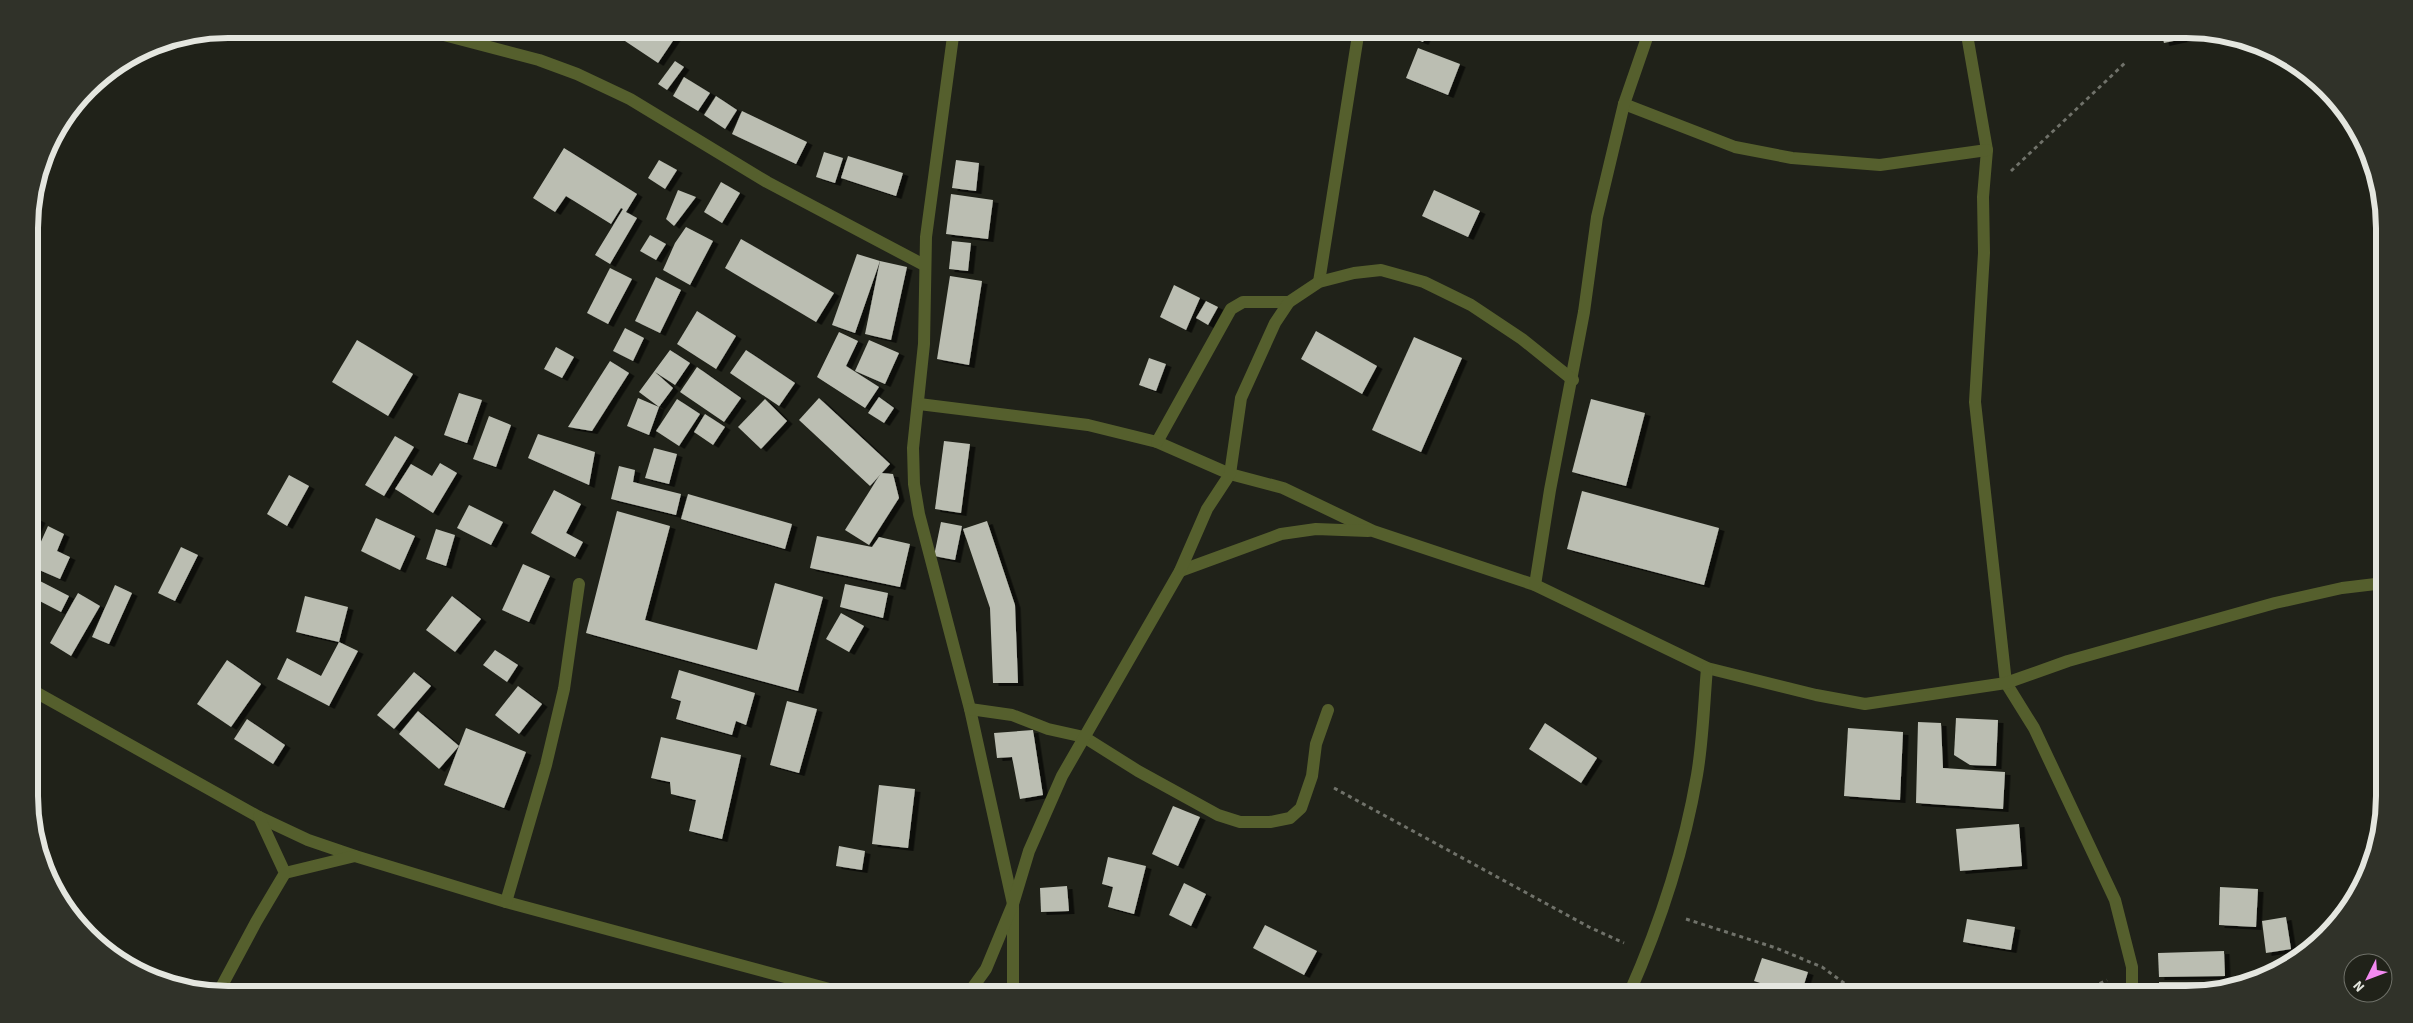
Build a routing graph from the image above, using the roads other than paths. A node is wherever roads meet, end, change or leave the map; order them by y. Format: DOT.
graph roads {
  1 [pos="455,38"];
  2 [pos="953,38"];
  3 [pos="1358,38"];
  4 [pos="1647,38"];
  5 [pos="1968,38"];
  6 [pos="1624,104"];
  7 [pos="1987,150"];
  8 [pos="924,264"];
  9 [pos="1319,282"];
  10 [pos="1289,302"];
  11 [pos="1573,380"];
  12 [pos="918,404"];
  13 [pos="1157,442"];
  14 [pos="1230,474"];
  15 [pos="1373,532"];
  16 [pos="1180,570"];
  17 [pos="579,584"];
  18 [pos="2376,584"];
  19 [pos="1535,585"];
  20 [pos="1708,668"];
  21 [pos="2006,683"];
  22 [pos="38,693"];
  23 [pos="970,709"];
  24 [pos="1328,710"];
  25 [pos="1084,738"];
  26 [pos="259,817"];
  27 [pos="355,856"];
  28 [pos="285,873"];
  29 [pos="506,902"];
  30 [pos="1014,904"];
  31 [pos="222,986"];
  32 [pos="818,986"];
  33 [pos="974,986"];
  34 [pos="1013,986"];
  35 [pos="1633,986"];
  36 [pos="2132,986"];
  1 -- 8 [label="street"];
  2 -- 8 [label="street"];
  3 -- 9 [label="street"];
  4 -- 6 [label="street"];
  5 -- 7 [label="street"];
  6 -- 7 [label="street"];
  6 -- 11 [label="street"];
  7 -- 21 [label="street"];
  8 -- 12 [label="street"];
  9 -- 10 [label="street"];
  9 -- 11 [label="street"];
  10 -- 13 [label="street"];
  10 -- 14 [label="street"];
  11 -- 19 [label="street"];
  12 -- 13 [label="street"];
  12 -- 23 [label="street"];
  13 -- 14 [label="street"];
  14 -- 15 [label="street"];
  14 -- 16 [label="street"];
  15 -- 16 [label="street"];
  15 -- 19 [label="street"];
  16 -- 25 [label="street"];
  17 -- 29 [label="street"];
  18 -- 21 [label="street"];
  19 -- 20 [label="street"];
  20 -- 21 [label="street"];
  20 -- 35 [label="street"];
  21 -- 36 [label="street"];
  22 -- 26 [label="street"];
  23 -- 25 [label="street"];
  23 -- 30 [label="street"];
  24 -- 25 [label="street"];
  25 -- 30 [label="street"];
  26 -- 27 [label="street"];
  26 -- 28 [label="street"];
  27 -- 28 [label="street"];
  27 -- 29 [label="street"];
  28 -- 31 [label="street"];
  29 -- 32 [label="street"];
  30 -- 33 [label="street"];
  30 -- 34 [label="street"];
}
